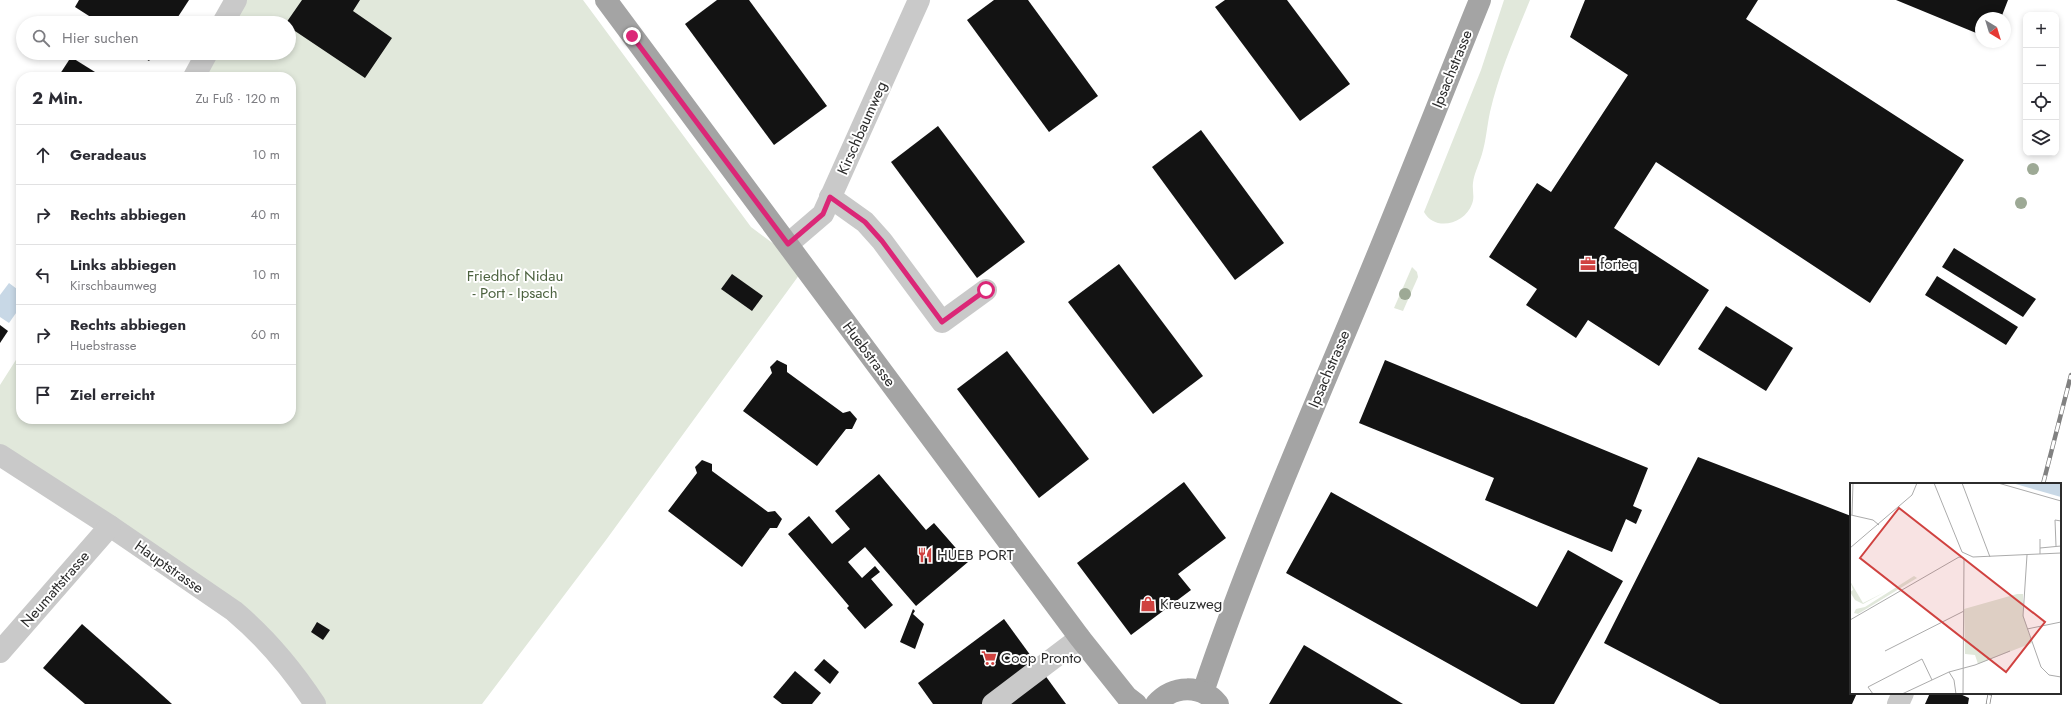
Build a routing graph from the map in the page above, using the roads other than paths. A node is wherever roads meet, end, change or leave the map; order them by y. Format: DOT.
graph roads {
  1 [pos="236,0"];
  2 [pos="606,0"];
  3 [pos="919,0"];
  4 [pos="1480,0"];
  5 [pos="227,16"];
  6 [pos="203,60"];
  7 [pos="197,72"];
  8 [pos="830,197"];
  9 [pos="788,244"];
  10 [pos="986,290"];
  11 [pos="0,455"];
  12 [pos="110,526"];
  13 [pos="1080,638"];
  14 [pos="0,652"];
  15 [pos="1903,694"];
  16 [pos="1211,698"];
  17 [pos="315,704"];
  18 [pos="993,704"];
  19 [pos="1136,704"];
  20 [pos="1156,704"];
  21 [pos="1898,704"];
  1 -- 5 [label="street"];
  2 -- 9 [label="main road, Huebstrasse"];
  3 -- 8 [label="street, Kirschbaumweg"];
  4 -- 16 [label="main road, Ipsachstrasse"];
  6 -- 7 [label="street"];
  8 -- 9 [label="street, Kirschbaumweg"];
  8 -- 10 [label="street"];
  9 -- 13 [label="main road, Huebstrasse"];
  11 -- 12 [label="street, Hauptstrasse"];
  12 -- 14 [label="street, Neumattstrasse"];
  12 -- 17 [label="street, Hauptstrasse"];
  13 -- 18 [label="street"];
  13 -- 19 [label="main road, Huebstrasse"];
  15 -- 21 [label="street"];
  16 -- 20 [label="main road, Ipsachstrasse"];
}
